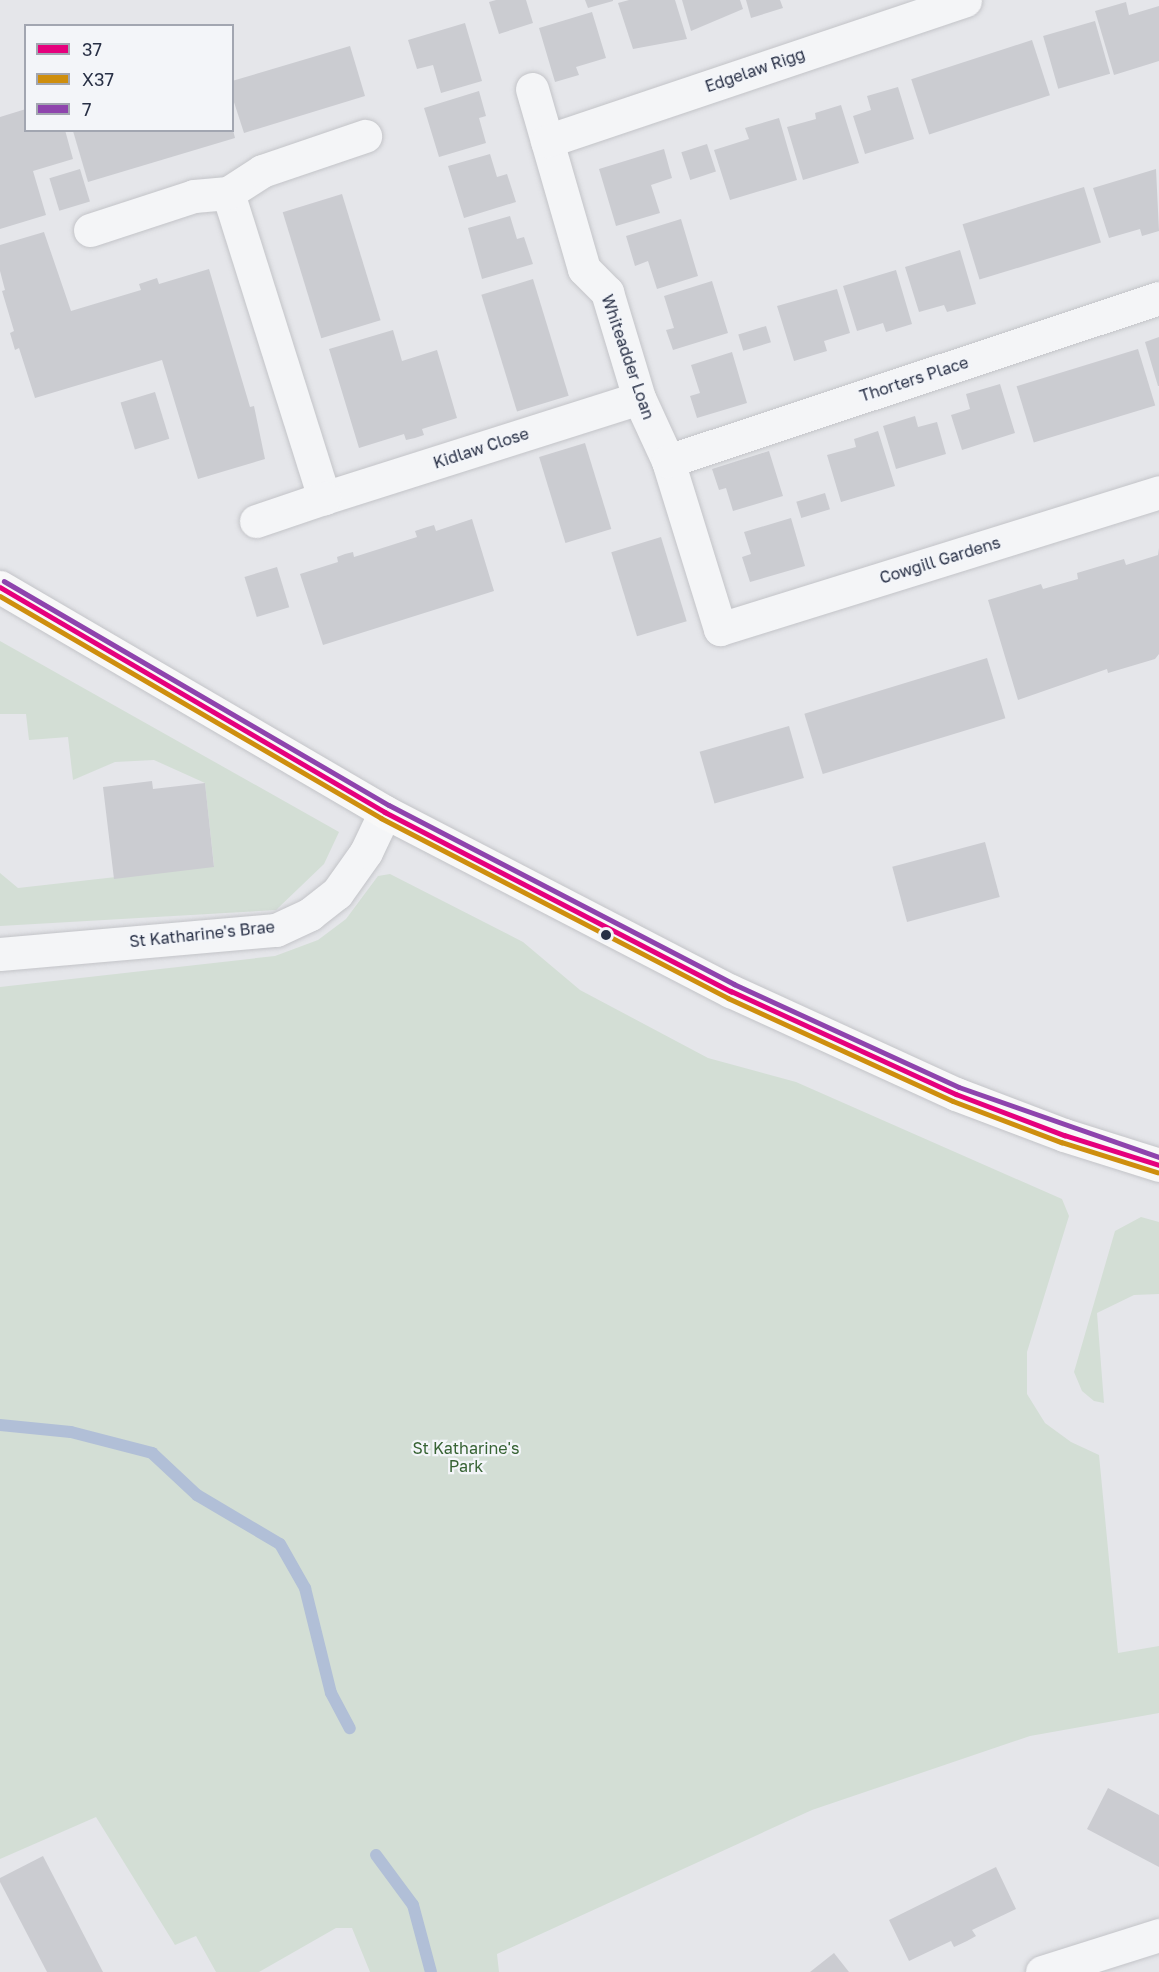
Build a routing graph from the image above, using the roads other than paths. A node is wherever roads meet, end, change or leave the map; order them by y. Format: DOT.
graph roads {
  1 [pos="965,0"];
  2 [pos="532,89"];
  3 [pos="365,136"];
  4 [pos="547,141"];
  5 [pos="228,193"];
  6 [pos="90,230"];
  7 [pos="1159,298"];
  8 [pos="639,398"];
  9 [pos="668,461"];
  10 [pos="1159,492"];
  11 [pos="324,498"];
  12 [pos="256,521"];
  13 [pos="0,587"];
  14 [pos="720,629"];
  15 [pos="385,812"];
  16 [pos="0,954"];
  17 [pos="1159,1165"];
  18 [pos="1159,1935"];
  19 [pos="1042,1972"];
  1 -- 4 [label="street, Edgelaw Rigg"];
  2 -- 4 [label="street, Whiteadder Loan"];
  3 -- 5 [label="street"];
  4 -- 8 [label="street, Whiteadder Loan"];
  5 -- 6 [label="street"];
  5 -- 11 [label="street"];
  7 -- 9 [label="street, Thorters Place"];
  8 -- 9 [label="street, Whiteadder Loan"];
  8 -- 11 [label="street, Kidlaw Close"];
  9 -- 14 [label="street, Whiteadder Loan"];
  10 -- 14 [label="street, Cowgill Gardens"];
  11 -- 12 [label="street, Kidlaw Close"];
  13 -- 15 [label="main road"];
  15 -- 16 [label="street, St Katharine's Brae"];
  15 -- 17 [label="main road"];
  18 -- 19 [label="street"];
}
